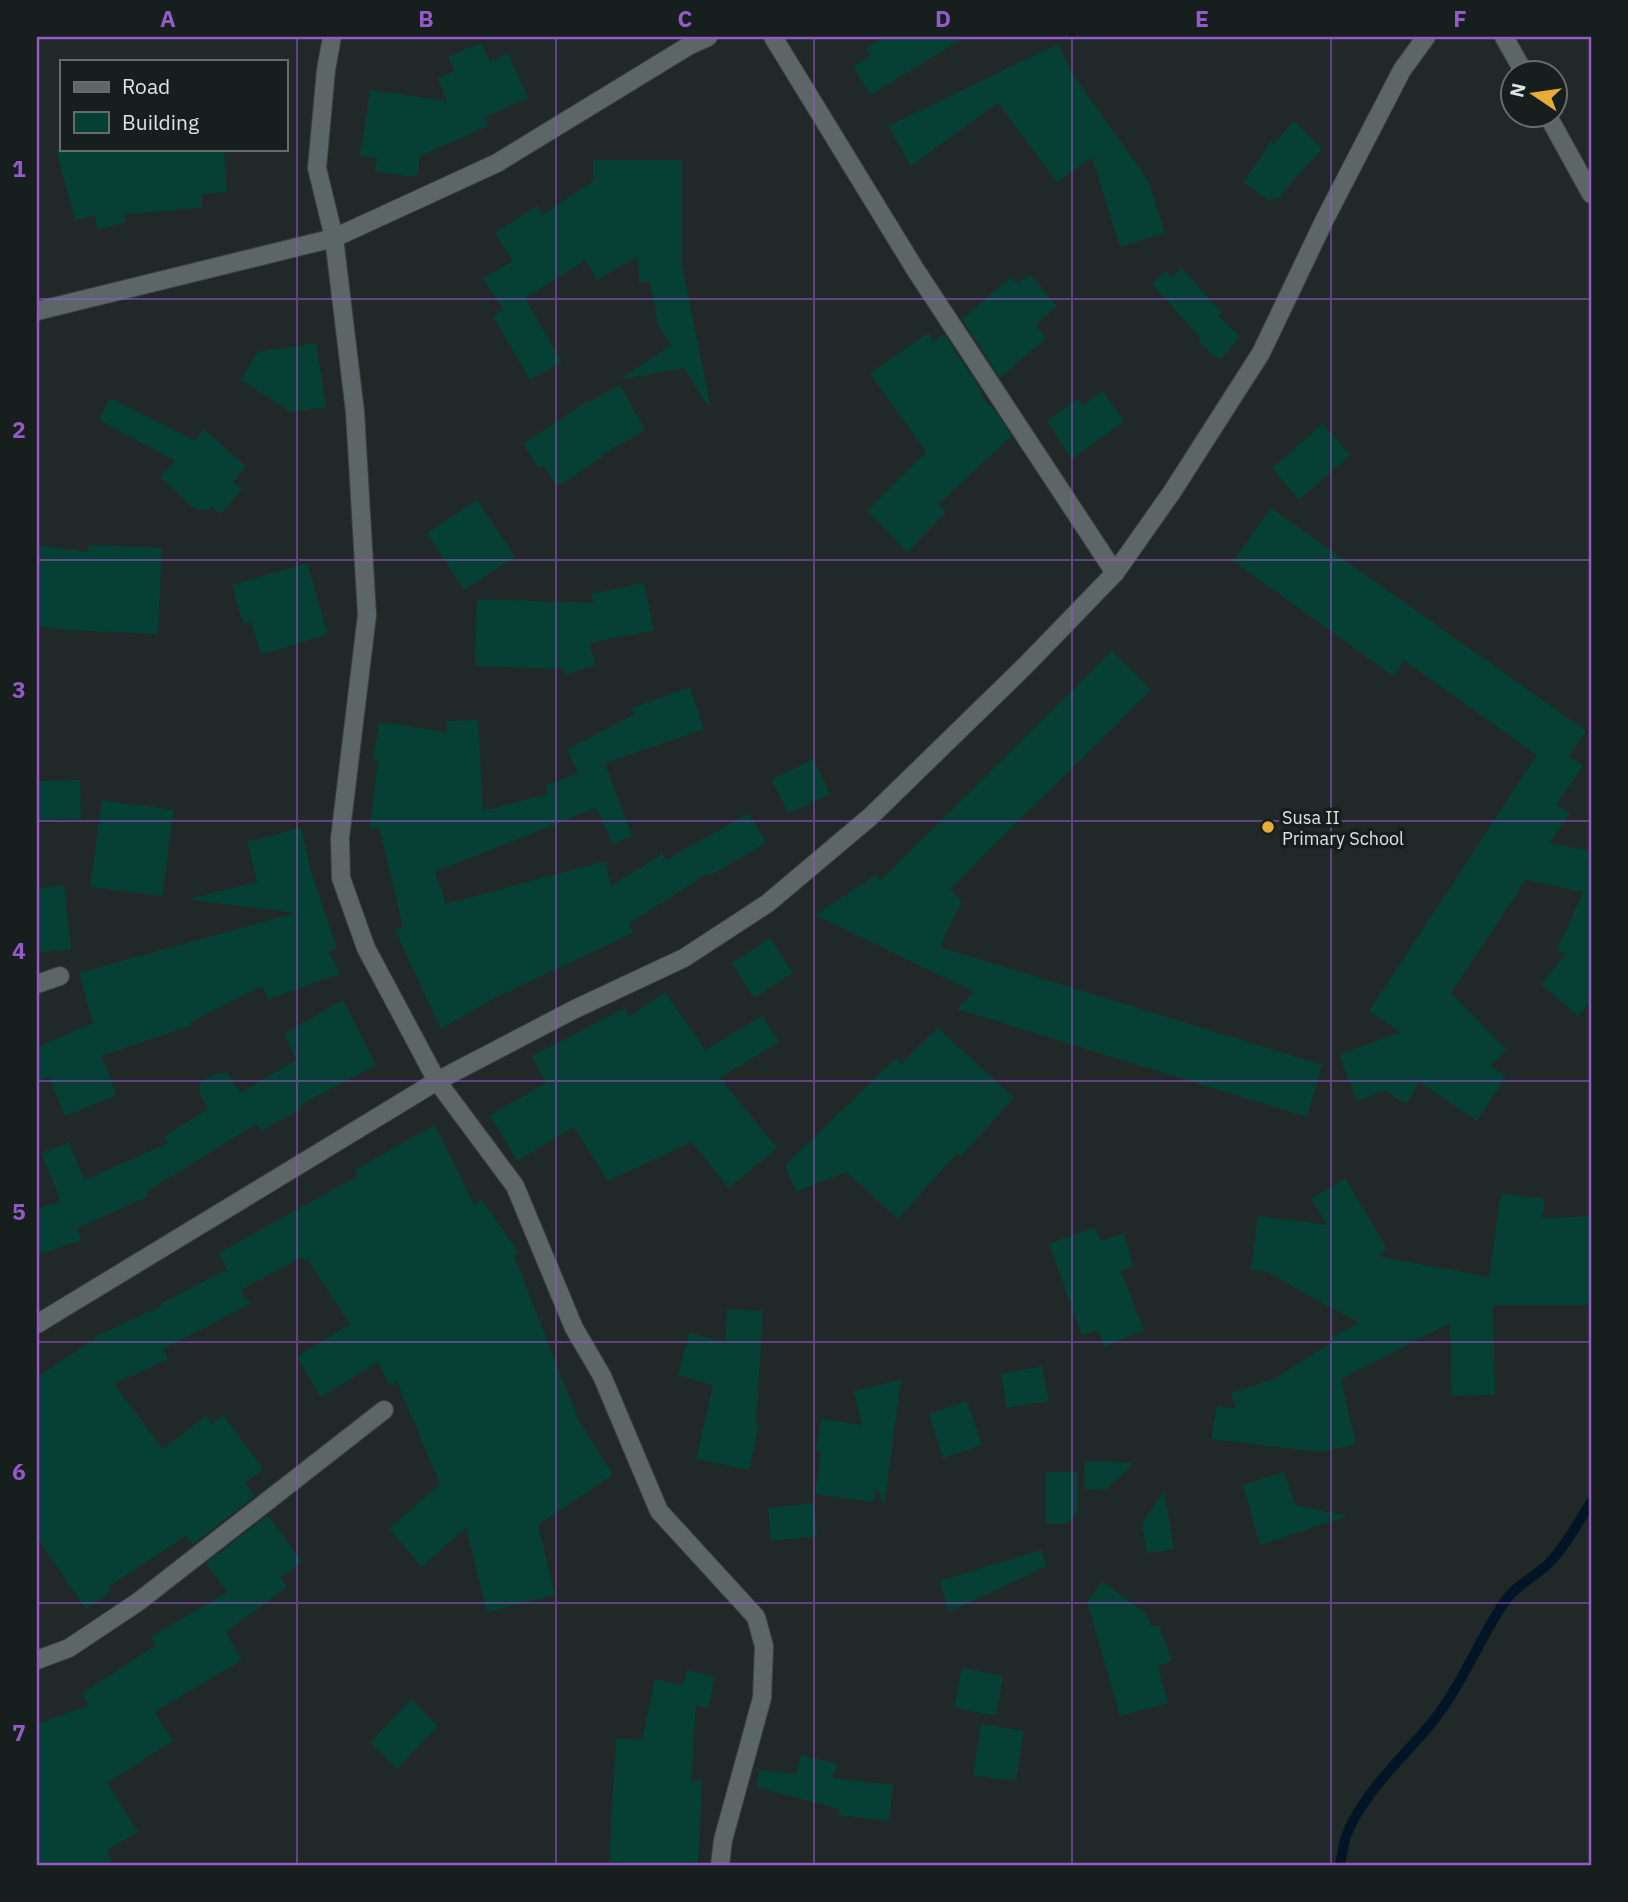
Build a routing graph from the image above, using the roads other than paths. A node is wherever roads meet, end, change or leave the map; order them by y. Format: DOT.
graph roads {
  1 [pos="332,37"];
  2 [pos="708,37"];
  3 [pos="773,37"];
  4 [pos="1426,37"];
  5 [pos="1504,37"];
  6 [pos="1517,60"];
  7 [pos="1556,130"];
  8 [pos="1591,194"];
  9 [pos="334,238"];
  10 [pos="37,311"];
  11 [pos="1115,573"];
  12 [pos="60,976"];
  13 [pos="37,984"];
  14 [pos="437,1081"];
  15 [pos="37,1324"];
  16 [pos="384,1410"];
  17 [pos="37,1660"];
  18 [pos="720,1865"];
  1 -- 9 [label="street"];
  2 -- 9 [label="street"];
  3 -- 11 [label="street"];
  4 -- 11 [label="street"];
  5 -- 6 [label="street"];
  7 -- 8 [label="street"];
  9 -- 10 [label="street"];
  9 -- 14 [label="street"];
  11 -- 14 [label="street"];
  12 -- 13 [label="street"];
  14 -- 15 [label="street"];
  14 -- 18 [label="street"];
  16 -- 17 [label="street"];
}
